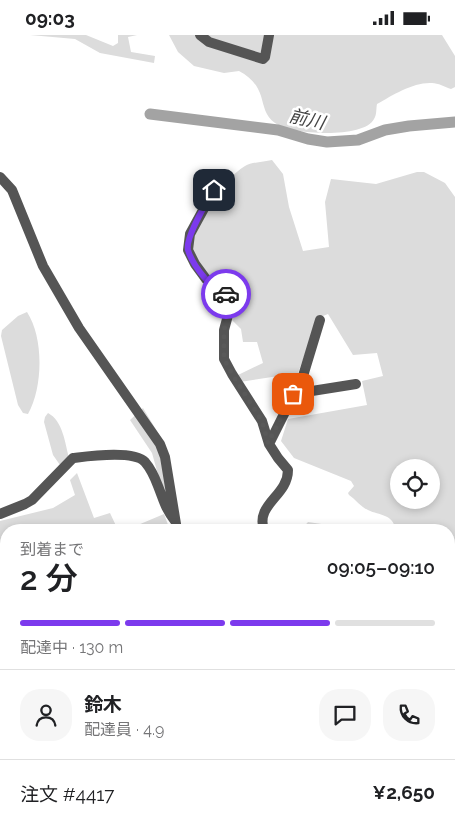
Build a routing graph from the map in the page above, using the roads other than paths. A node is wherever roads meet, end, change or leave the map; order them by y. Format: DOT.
graph roads {
  1 [pos="200,35"];
  2 [pos="269,35"];
  3 [pos="0,177"];
  4 [pos="214,190"];
  5 [pos="320,320"];
  6 [pos="356,384"];
  7 [pos="293,394"];
  8 [pos="268,443"];
  9 [pos="0,514"];
  10 [pos="175,524"];
  11 [pos="176,524"];
  12 [pos="262,524"];
  1 -- 2 [label="street"];
  3 -- 11 [label="street"];
  4 -- 8 [label="street"];
  5 -- 7 [label="street"];
  6 -- 7 [label="street"];
  7 -- 8 [label="street"];
  8 -- 12 [label="street"];
  9 -- 10 [label="street"];
}
